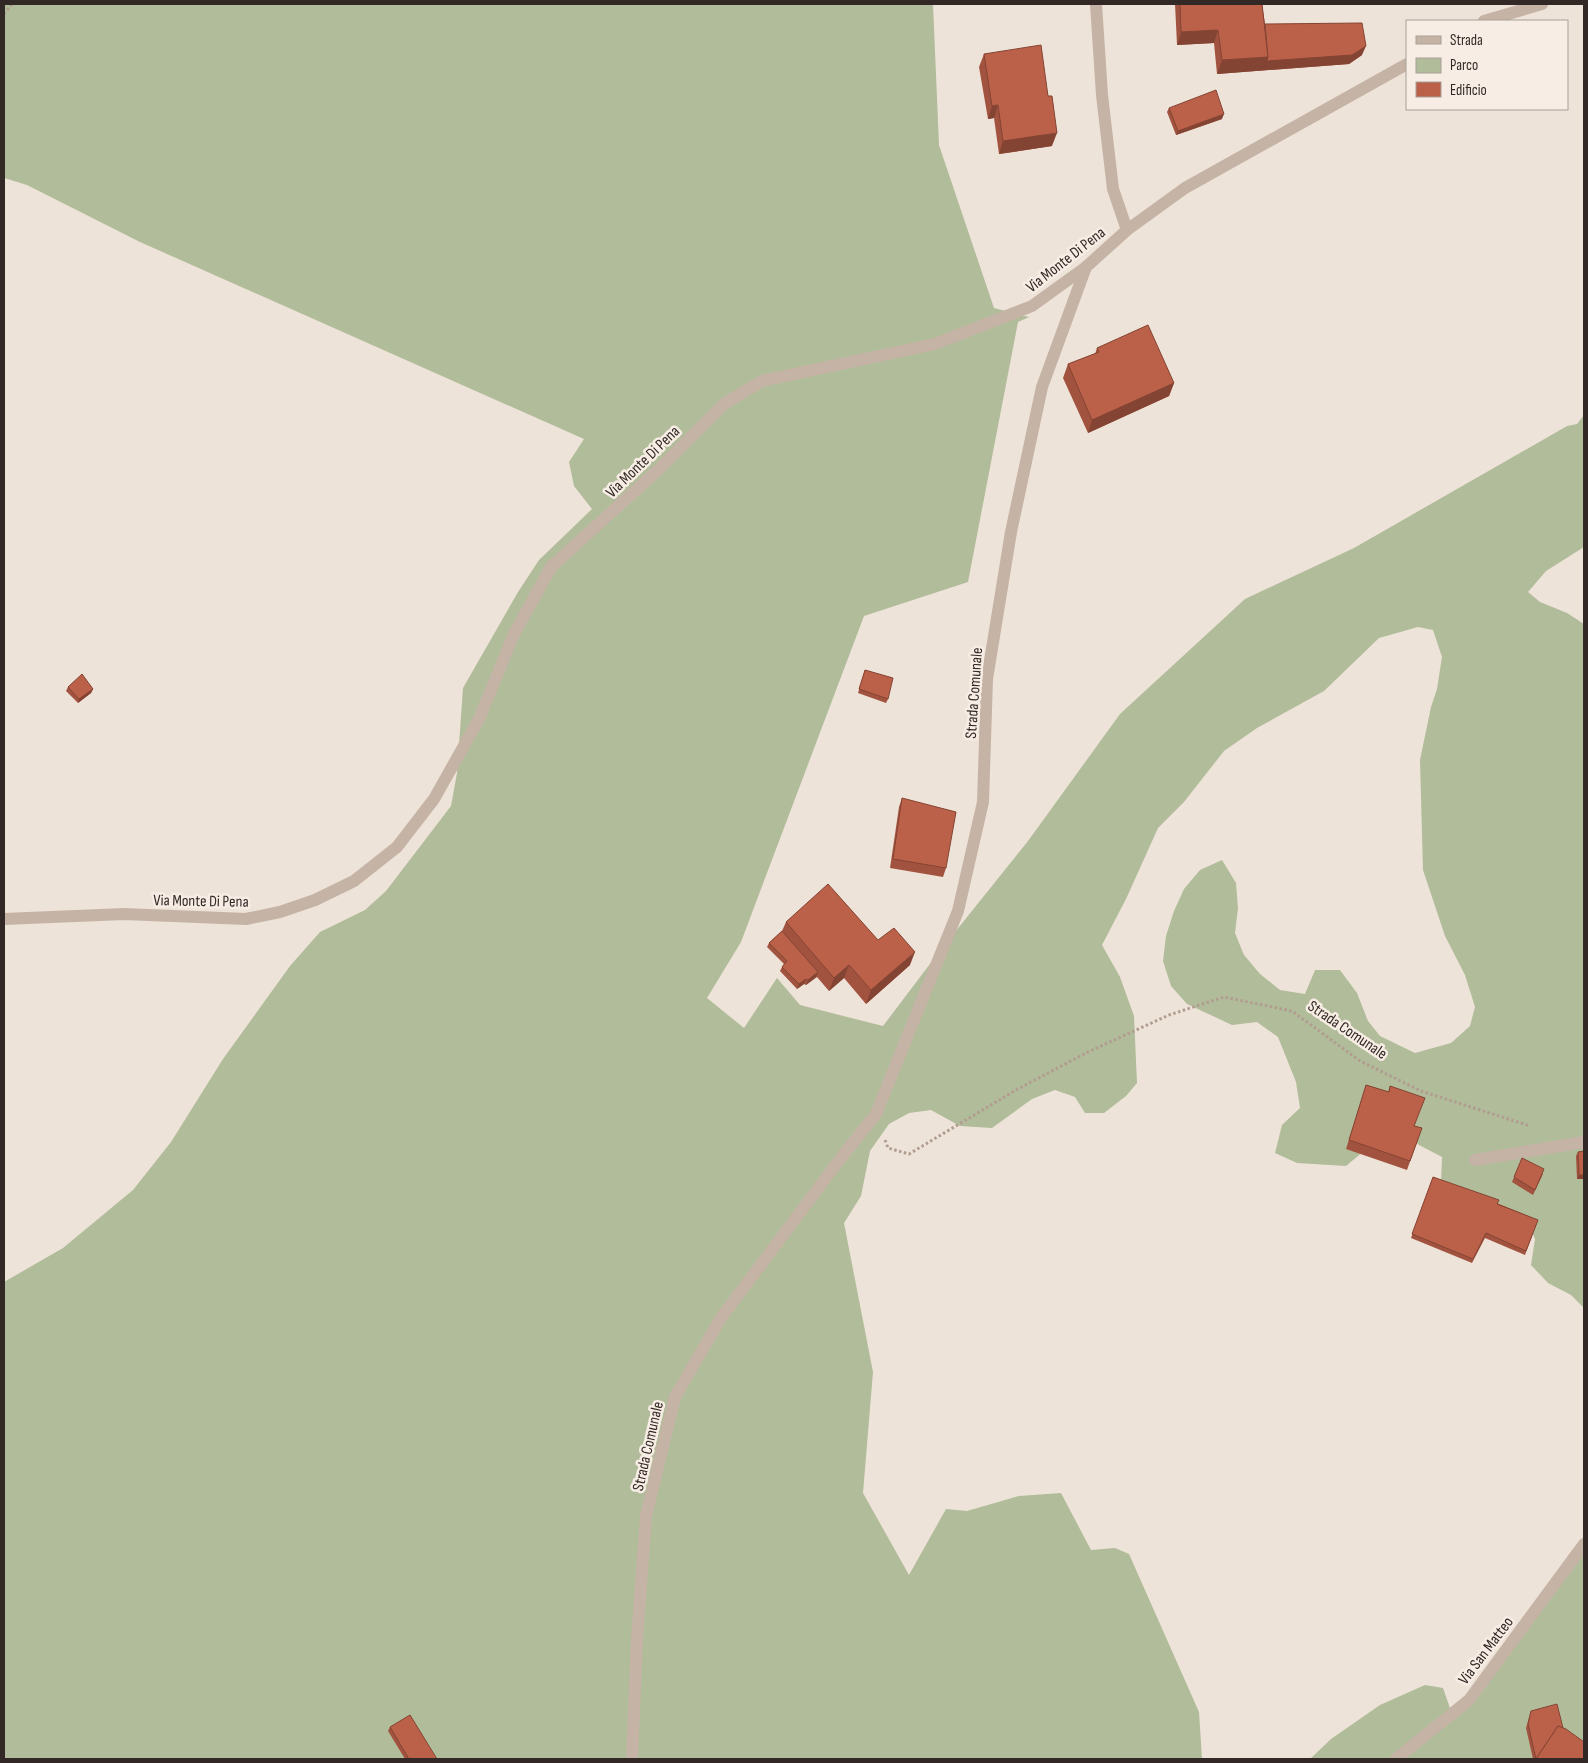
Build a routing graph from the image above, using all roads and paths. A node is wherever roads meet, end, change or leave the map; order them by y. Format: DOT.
graph roads {
  1 [pos="12,4"];
  2 [pos="1096,4"];
  3 [pos="1542,4"];
  4 [pos="4,14"];
  5 [pos="1487,20"];
  6 [pos="1406,65"];
  7 [pos="1127,230"];
  8 [pos="1086,267"];
  9 [pos="4,919"];
  10 [pos="876,1114"];
  11 [pos="1535,1128"];
  12 [pos="1584,1142"];
  13 [pos="1475,1160"];
  14 [pos="1584,1544"];
  15 [pos="632,1759"];
  16 [pos="1396,1759"];
  1 -- 4 [label="path"];
  2 -- 7 [label="street"];
  3 -- 5 [label="street"];
  6 -- 7 [label="street, Via Monte Di Pena"];
  7 -- 8 [label="street, Via Monte Di Pena"];
  8 -- 9 [label="street, Via Monte Di Pena"];
  8 -- 10 [label="street, Strada Comunale"];
  10 -- 11 [label="path, Strada Comunale"];
  10 -- 15 [label="street, Strada Comunale"];
  12 -- 13 [label="street"];
  14 -- 16 [label="street, Via San Matteo"];
}
